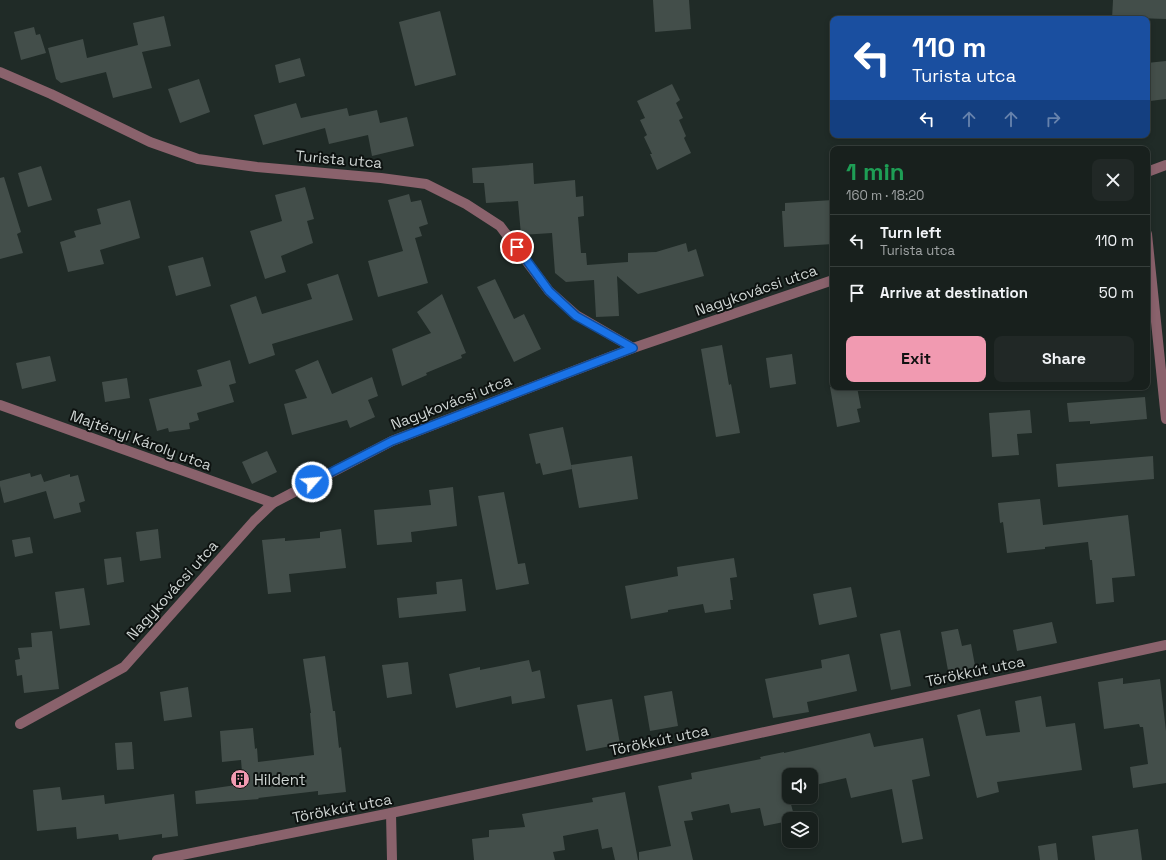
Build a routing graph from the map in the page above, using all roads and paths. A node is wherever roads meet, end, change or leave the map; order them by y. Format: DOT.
graph roads {
  1 [pos="0,72"];
  2 [pos="1166,165"];
  3 [pos="1150,171"];
  4 [pos="1150,263"];
  5 [pos="830,281"];
  6 [pos="633,348"];
  7 [pos="0,406"];
  8 [pos="1166,418"];
  9 [pos="272,503"];
  10 [pos="1166,645"];
  11 [pos="20,724"];
  12 [pos="392,813"];
  13 [pos="157,860"];
  14 [pos="392,860"];
  1 -- 6 [label="street, Turista utca"];
  2 -- 3 [label="street"];
  4 -- 8 [label="street"];
  5 -- 6 [label="street, Nagykovácsi utca"];
  6 -- 9 [label="street, Nagykovácsi utca"];
  7 -- 9 [label="street, Majtényi Károly utca"];
  9 -- 11 [label="street, Nagykovácsi utca"];
  10 -- 12 [label="street, Törökkút utca"];
  12 -- 13 [label="street, Törökkút utca"];
  12 -- 14 [label="street"];
}
